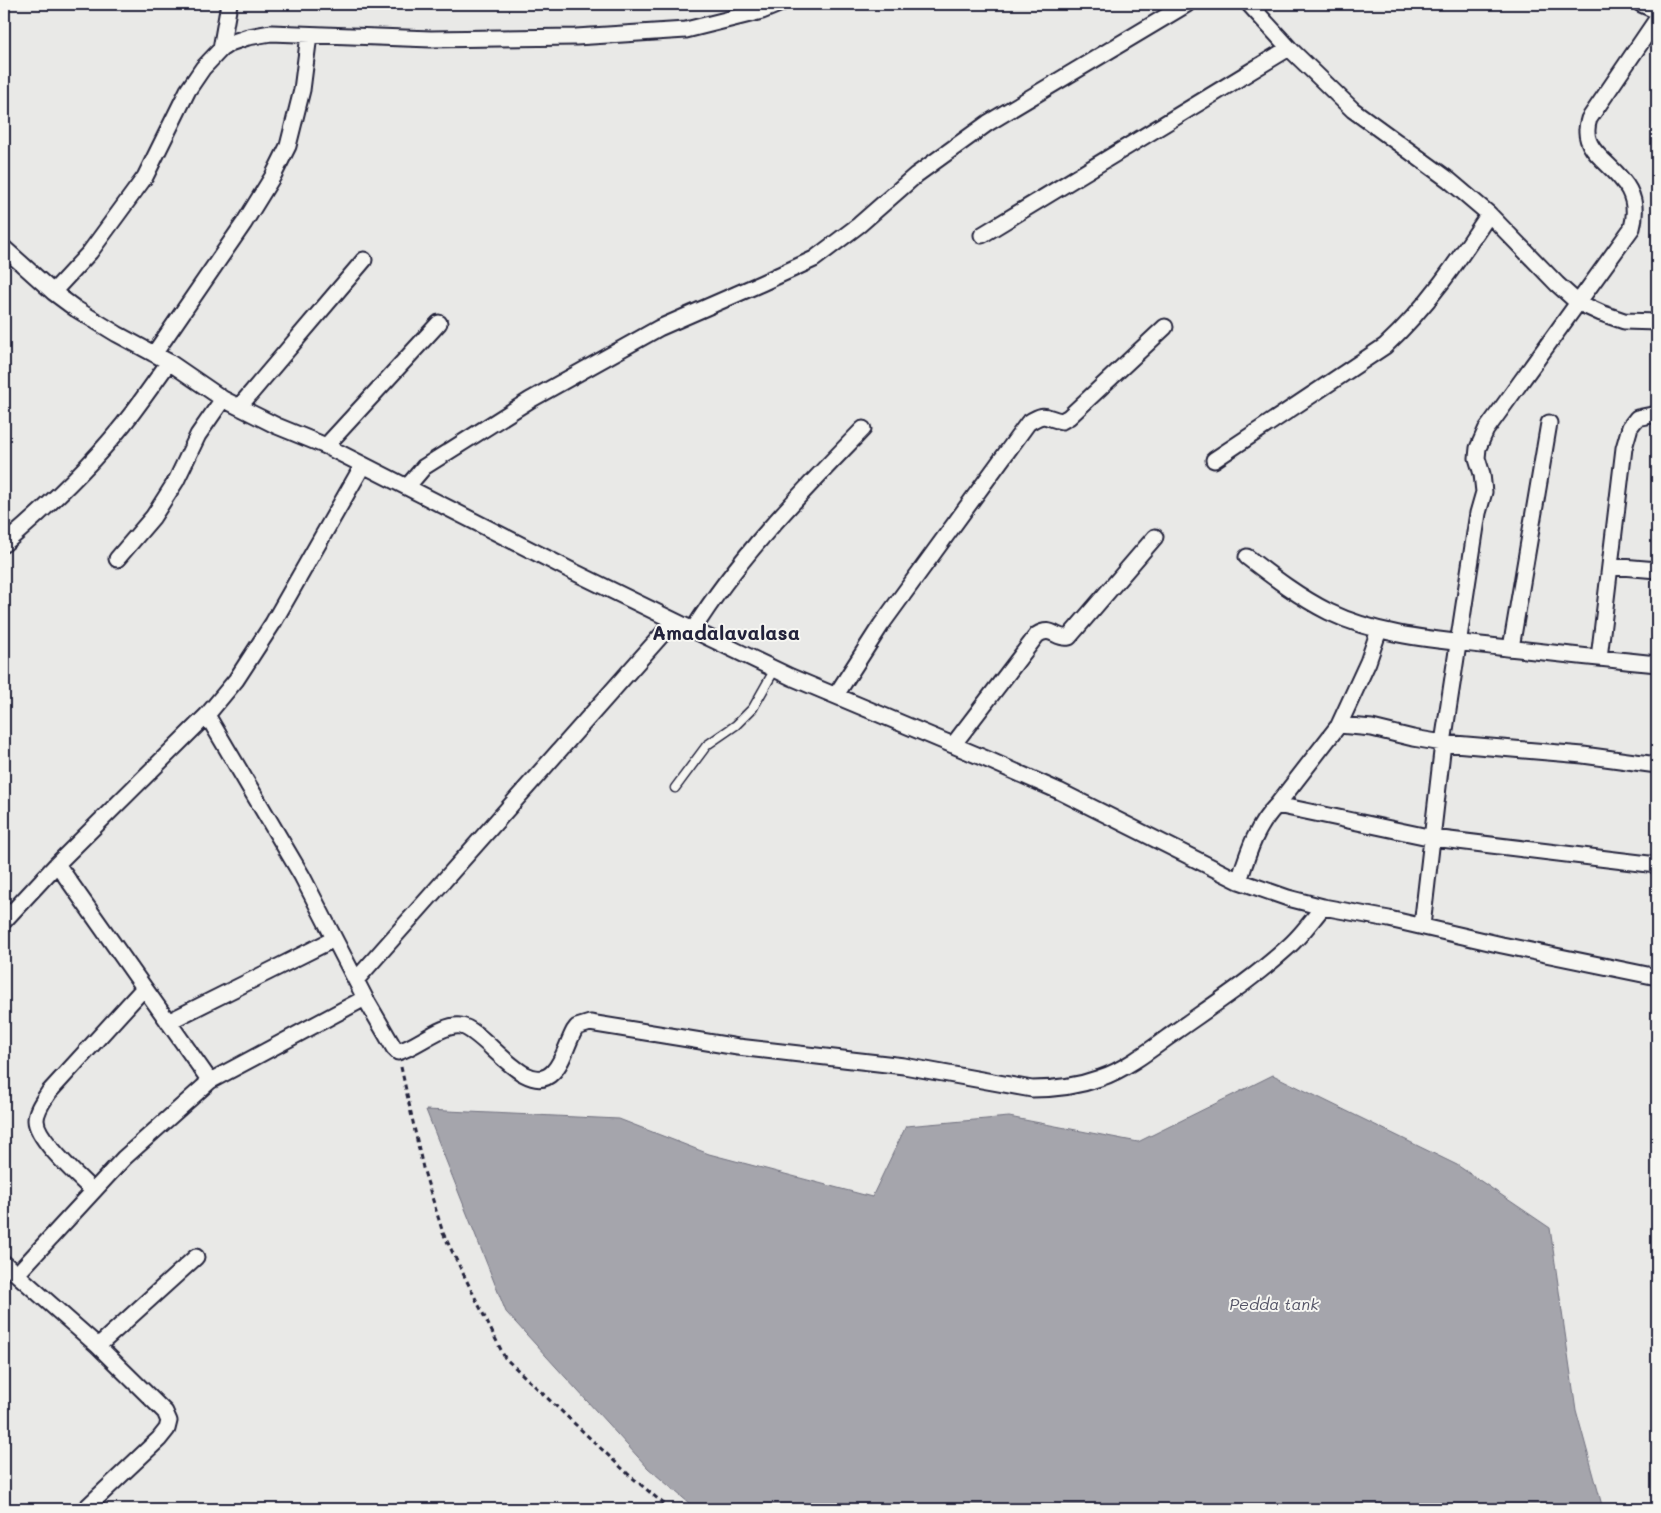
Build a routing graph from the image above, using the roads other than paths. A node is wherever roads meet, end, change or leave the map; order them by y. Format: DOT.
graph roads {
  1 [pos="229,4"];
  2 [pos="779,4"];
  3 [pos="1187,4"];
  4 [pos="1249,4"];
  5 [pos="1641,4"];
  6 [pos="1657,11"];
  7 [pos="1657,18"];
  8 [pos="309,34"];
  9 [pos="1289,48"];
  10 [pos="221,49"];
  11 [pos="1489,214"];
  12 [pos="982,235"];
  13 [pos="4,248"];
  14 [pos="364,260"];
  15 [pos="53,292"];
  16 [pos="1577,302"];
  17 [pos="1657,322"];
  18 [pos="439,323"];
  19 [pos="1165,327"];
  20 [pos="154,354"];
  21 [pos="169,362"];
  22 [pos="223,399"];
  23 [pos="239,407"];
  24 [pos="1657,414"];
  25 [pos="1549,423"];
  26 [pos="862,429"];
  27 [pos="326,446"];
  28 [pos="1214,460"];
  29 [pos="363,465"];
  30 [pos="407,487"];
  31 [pos="1155,537"];
  32 [pos="4,544"];
  33 [pos="1247,557"];
  34 [pos="117,559"];
  35 [pos="1610,566"];
  36 [pos="1657,570"];
  37 [pos="674,621"];
  38 [pos="693,630"];
  39 [pos="1378,630"];
  40 [pos="1458,642"];
  41 [pos="1511,648"];
  42 [pos="1599,658"];
  43 [pos="1657,664"];
  44 [pos="775,669"];
  45 [pos="836,695"];
  46 [pos="207,715"];
  47 [pos="1339,725"];
  48 [pos="1443,743"];
  49 [pos="954,745"];
  50 [pos="1657,765"];
  51 [pos="675,788"];
  52 [pos="1277,805"];
  53 [pos="1433,838"];
  54 [pos="57,864"];
  55 [pos="1657,865"];
  56 [pos="1239,880"];
  57 [pos="1323,907"];
  58 [pos="4,921"];
  59 [pos="1422,926"];
  60 [pos="334,938"];
  61 [pos="1657,977"];
  62 [pos="356,980"];
  63 [pos="144,988"];
  64 [pos="365,998"];
  65 [pos="168,1022"];
  66 [pos="210,1082"];
  67 [pos="93,1191"];
  68 [pos="196,1257"];
  69 [pos="4,1263"];
  70 [pos="17,1274"];
  71 [pos="98,1346"];
  72 [pos="84,1509"];
  1 -- 10 [label="street"];
  2 -- 8 [label="street"];
  3 -- 30 [label="street"];
  4 -- 9 [label="street"];
  5 -- 6 [label="street"];
  7 -- 16 [label="street"];
  8 -- 10 [label="street"];
  8 -- 20 [label="street"];
  9 -- 11 [label="street"];
  9 -- 12 [label="street"];
  10 -- 15 [label="street"];
  11 -- 16 [label="street"];
  11 -- 28 [label="street"];
  13 -- 15 [label="street"];
  14 -- 23 [label="street"];
  15 -- 20 [label="street"];
  16 -- 17 [label="street"];
  16 -- 40 [label="street"];
  18 -- 27 [label="street"];
  19 -- 45 [label="street"];
  20 -- 21 [label="street"];
  21 -- 22 [label="street"];
  21 -- 32 [label="street"];
  22 -- 23 [label="street"];
  22 -- 34 [label="street"];
  23 -- 27 [label="street"];
  24 -- 35 [label="street"];
  25 -- 41 [label="street"];
  26 -- 38 [label="street"];
  27 -- 29 [label="street"];
  29 -- 30 [label="street"];
  29 -- 46 [label="street"];
  30 -- 37 [label="street"];
  31 -- 49 [label="street"];
  33 -- 39 [label="street"];
  35 -- 36 [label="street"];
  35 -- 42 [label="street"];
  37 -- 38 [label="street"];
  37 -- 62 [label="street"];
  38 -- 44 [label="street"];
  39 -- 40 [label="street"];
  39 -- 47 [label="street"];
  40 -- 41 [label="street"];
  40 -- 48 [label="street"];
  41 -- 42 [label="street"];
  42 -- 43 [label="street"];
  44 -- 45 [label="street"];
  44 -- 51 [label="lane"];
  45 -- 49 [label="street"];
  46 -- 54 [label="street"];
  46 -- 60 [label="street"];
  47 -- 48 [label="street"];
  47 -- 52 [label="street"];
  48 -- 50 [label="street"];
  48 -- 53 [label="street"];
  49 -- 56 [label="street"];
  52 -- 53 [label="street"];
  52 -- 56 [label="street"];
  53 -- 55 [label="street"];
  53 -- 59 [label="street"];
  54 -- 58 [label="street"];
  54 -- 63 [label="street"];
  56 -- 57 [label="street"];
  57 -- 59 [label="street"];
  57 -- 64 [label="street"];
  59 -- 61 [label="street"];
  60 -- 62 [label="street"];
  60 -- 65 [label="street"];
  62 -- 64 [label="street"];
  63 -- 65 [label="street"];
  63 -- 67 [label="street"];
  64 -- 66 [label="street"];
  65 -- 66 [label="street"];
  66 -- 67 [label="street"];
  67 -- 70 [label="street"];
  68 -- 71 [label="street"];
  69 -- 70 [label="street"];
  70 -- 71 [label="street"];
  71 -- 72 [label="street"];
}
